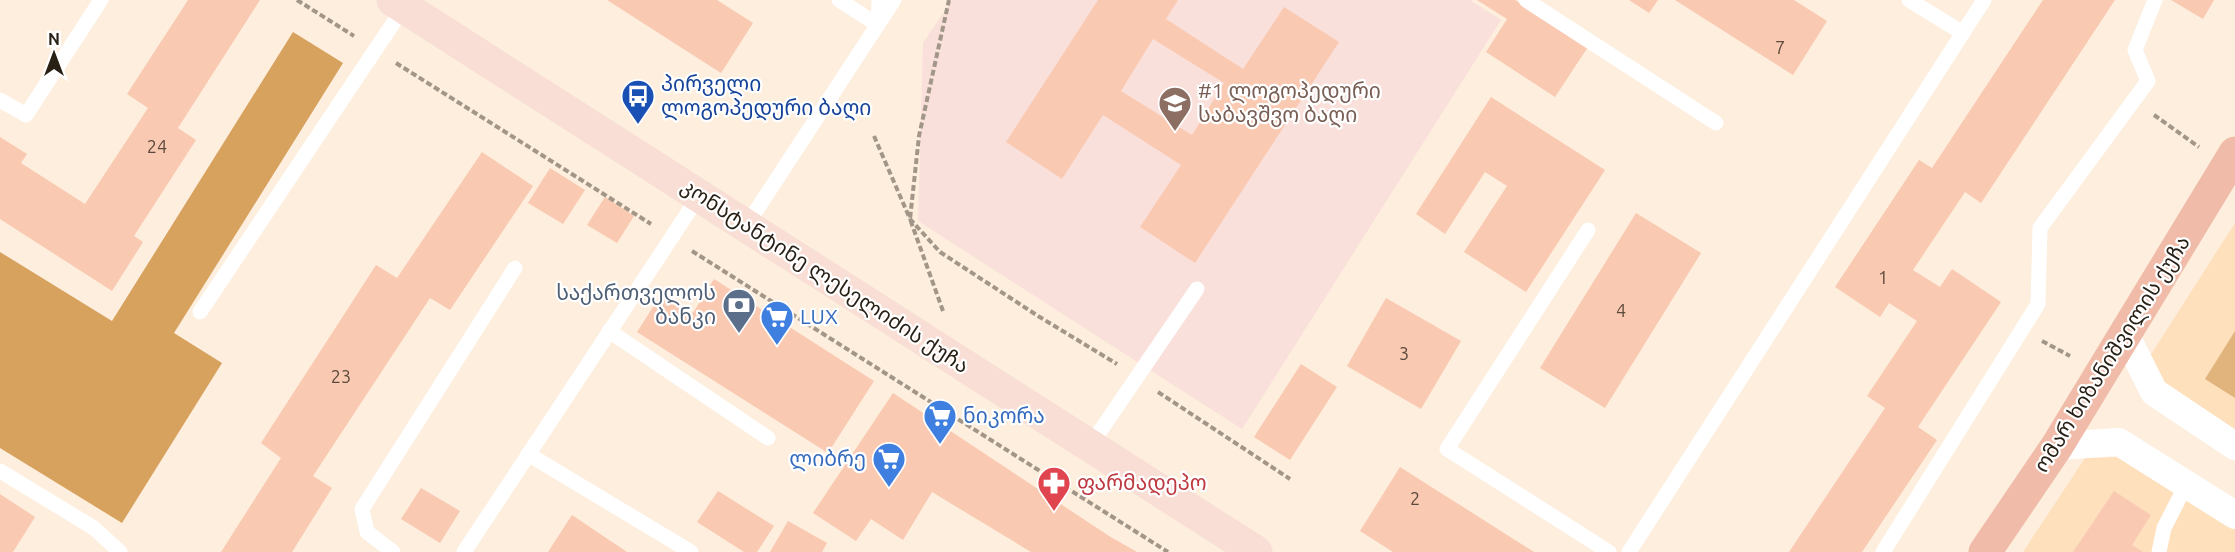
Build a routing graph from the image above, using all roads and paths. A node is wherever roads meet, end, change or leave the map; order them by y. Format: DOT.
graph roads {
  1 [pos="101,0"];
  2 [pos="297,0"];
  3 [pos="839,0"];
  4 [pos="879,0"];
  5 [pos="894,0"];
  6 [pos="949,0"];
  7 [pos="1526,0"];
  8 [pos="1909,0"];
  9 [pos="1984,0"];
  10 [pos="2155,0"];
  11 [pos="399,4"];
  12 [pos="878,25"];
  13 [pos="1963,33"];
  14 [pos="375,49"];
  15 [pos="0,100"];
  16 [pos="1716,123"];
  17 [pos="2166,124"];
  18 [pos="874,136"];
  19 [pos="2203,149"];
  20 [pos="2235,153"];
  21 [pos="699,196"];
  22 [pos="910,219"];
  23 [pos="746,226"];
  24 [pos="1588,230"];
  25 [pos="672,238"];
  26 [pos="515,268"];
  27 [pos="1197,289"];
  28 [pos="200,312"];
  29 [pos="943,312"];
  30 [pos="609,331"];
  31 [pos="2126,336"];
  32 [pos="1137,377"];
  33 [pos="768,438"];
  34 [pos="1090,446"];
  35 [pos="2057,446"];
  36 [pos="2235,446"];
  37 [pos="528,454"];
  38 [pos="0,471"];
  39 [pos="1290,479"];
  40 [pos="2187,483"];
  41 [pos="2235,515"];
  42 [pos="1252,551"];
  43 [pos="120,552"];
  44 [pos="393,552"];
  45 [pos="464,552"];
  46 [pos="691,552"];
  47 [pos="1168,552"];
  48 [pos="1610,552"];
  49 [pos="1629,552"];
  50 [pos="1883,552"];
  51 [pos="1985,552"];
  52 [pos="2159,552"];
  1 -- 15 [label="lane"];
  2 -- 14 [label="path"];
  3 -- 12 [label="lane"];
  4 -- 12 [label="lane"];
  5 -- 12 [label="lane"];
  6 -- 22 [label="path"];
  7 -- 16 [label="lane"];
  8 -- 13 [label="lane"];
  9 -- 13 [label="lane"];
  10 -- 50 [label="lane"];
  11 -- 14 [label="lane"];
  11 -- 21 [label="street, კონსტანტინე ლესელიძის ქუჩა"];
  12 -- 23 [label="lane"];
  13 -- 49 [label="lane"];
  14 -- 25 [label="path"];
  14 -- 28 [label="lane"];
  17 -- 19 [label="path"];
  18 -- 22 [label="path"];
  20 -- 31 [label="main road, ომარ ხიზანიშვილის ქუჩა"];
  21 -- 23 [label="street, კონსტანტინე ლესელიძის ქუჩა"];
  21 -- 25 [label="lane"];
  22 -- 29 [label="path"];
  22 -- 32 [label="path"];
  23 -- 34 [label="street, კონსტანტინე ლესელიძის ქუჩა"];
  24 -- 48 [label="lane"];
  25 -- 30 [label="lane"];
  25 -- 47 [label="path"];
  26 -- 44 [label="lane"];
  27 -- 32 [label="lane"];
  30 -- 33 [label="lane"];
  30 -- 37 [label="lane"];
  31 -- 35 [label="main road, ომარ ხიზანიშვილის ქუჩა"];
  31 -- 36 [label="street"];
  32 -- 34 [label="lane"];
  32 -- 39 [label="path"];
  34 -- 42 [label="street, კონსტანტინე ლესელიძის ქუჩა"];
  35 -- 40 [label="street"];
  35 -- 51 [label="main road, ომარ ხიზანიშვილის ქუჩა"];
  37 -- 45 [label="lane"];
  37 -- 46 [label="lane"];
  38 -- 43 [label="lane"];
  40 -- 41 [label="street"];
  40 -- 52 [label="lane"];
}
